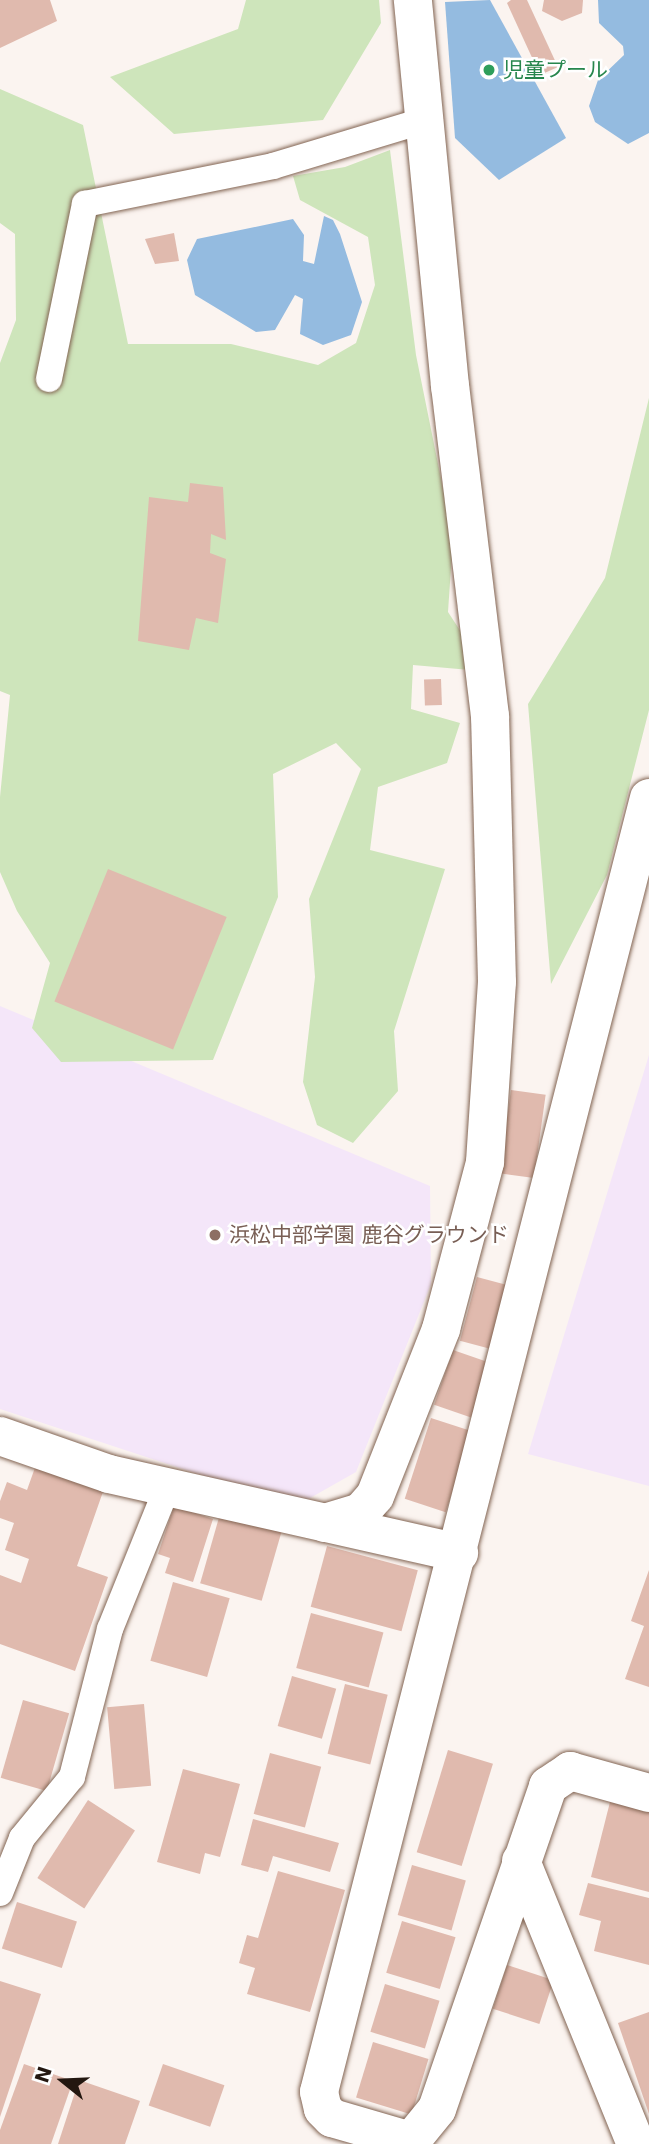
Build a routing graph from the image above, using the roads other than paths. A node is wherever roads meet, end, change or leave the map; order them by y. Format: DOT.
graph roads {
  1 [pos="413,0"];
  2 [pos="424,114"];
  3 [pos="49,379"];
  4 [pos="649,798"];
  5 [pos="0,1436"];
  6 [pos="167,1488"];
  7 [pos="325,1522"];
  8 [pos="459,1553"];
  9 [pos="649,1793"];
  10 [pos="521,1861"];
  11 [pos="0,1893"];
  12 [pos="636,2144"];
  1 -- 2 [label="street"];
  2 -- 3 [label="lane"];
  2 -- 7 [label="street"];
  4 -- 8 [label="street"];
  5 -- 6 [label="street"];
  6 -- 7 [label="street"];
  6 -- 11 [label="lane"];
  7 -- 8 [label="street"];
  8 -- 10 [label="street"];
  9 -- 10 [label="street"];
  10 -- 12 [label="street"];
}
